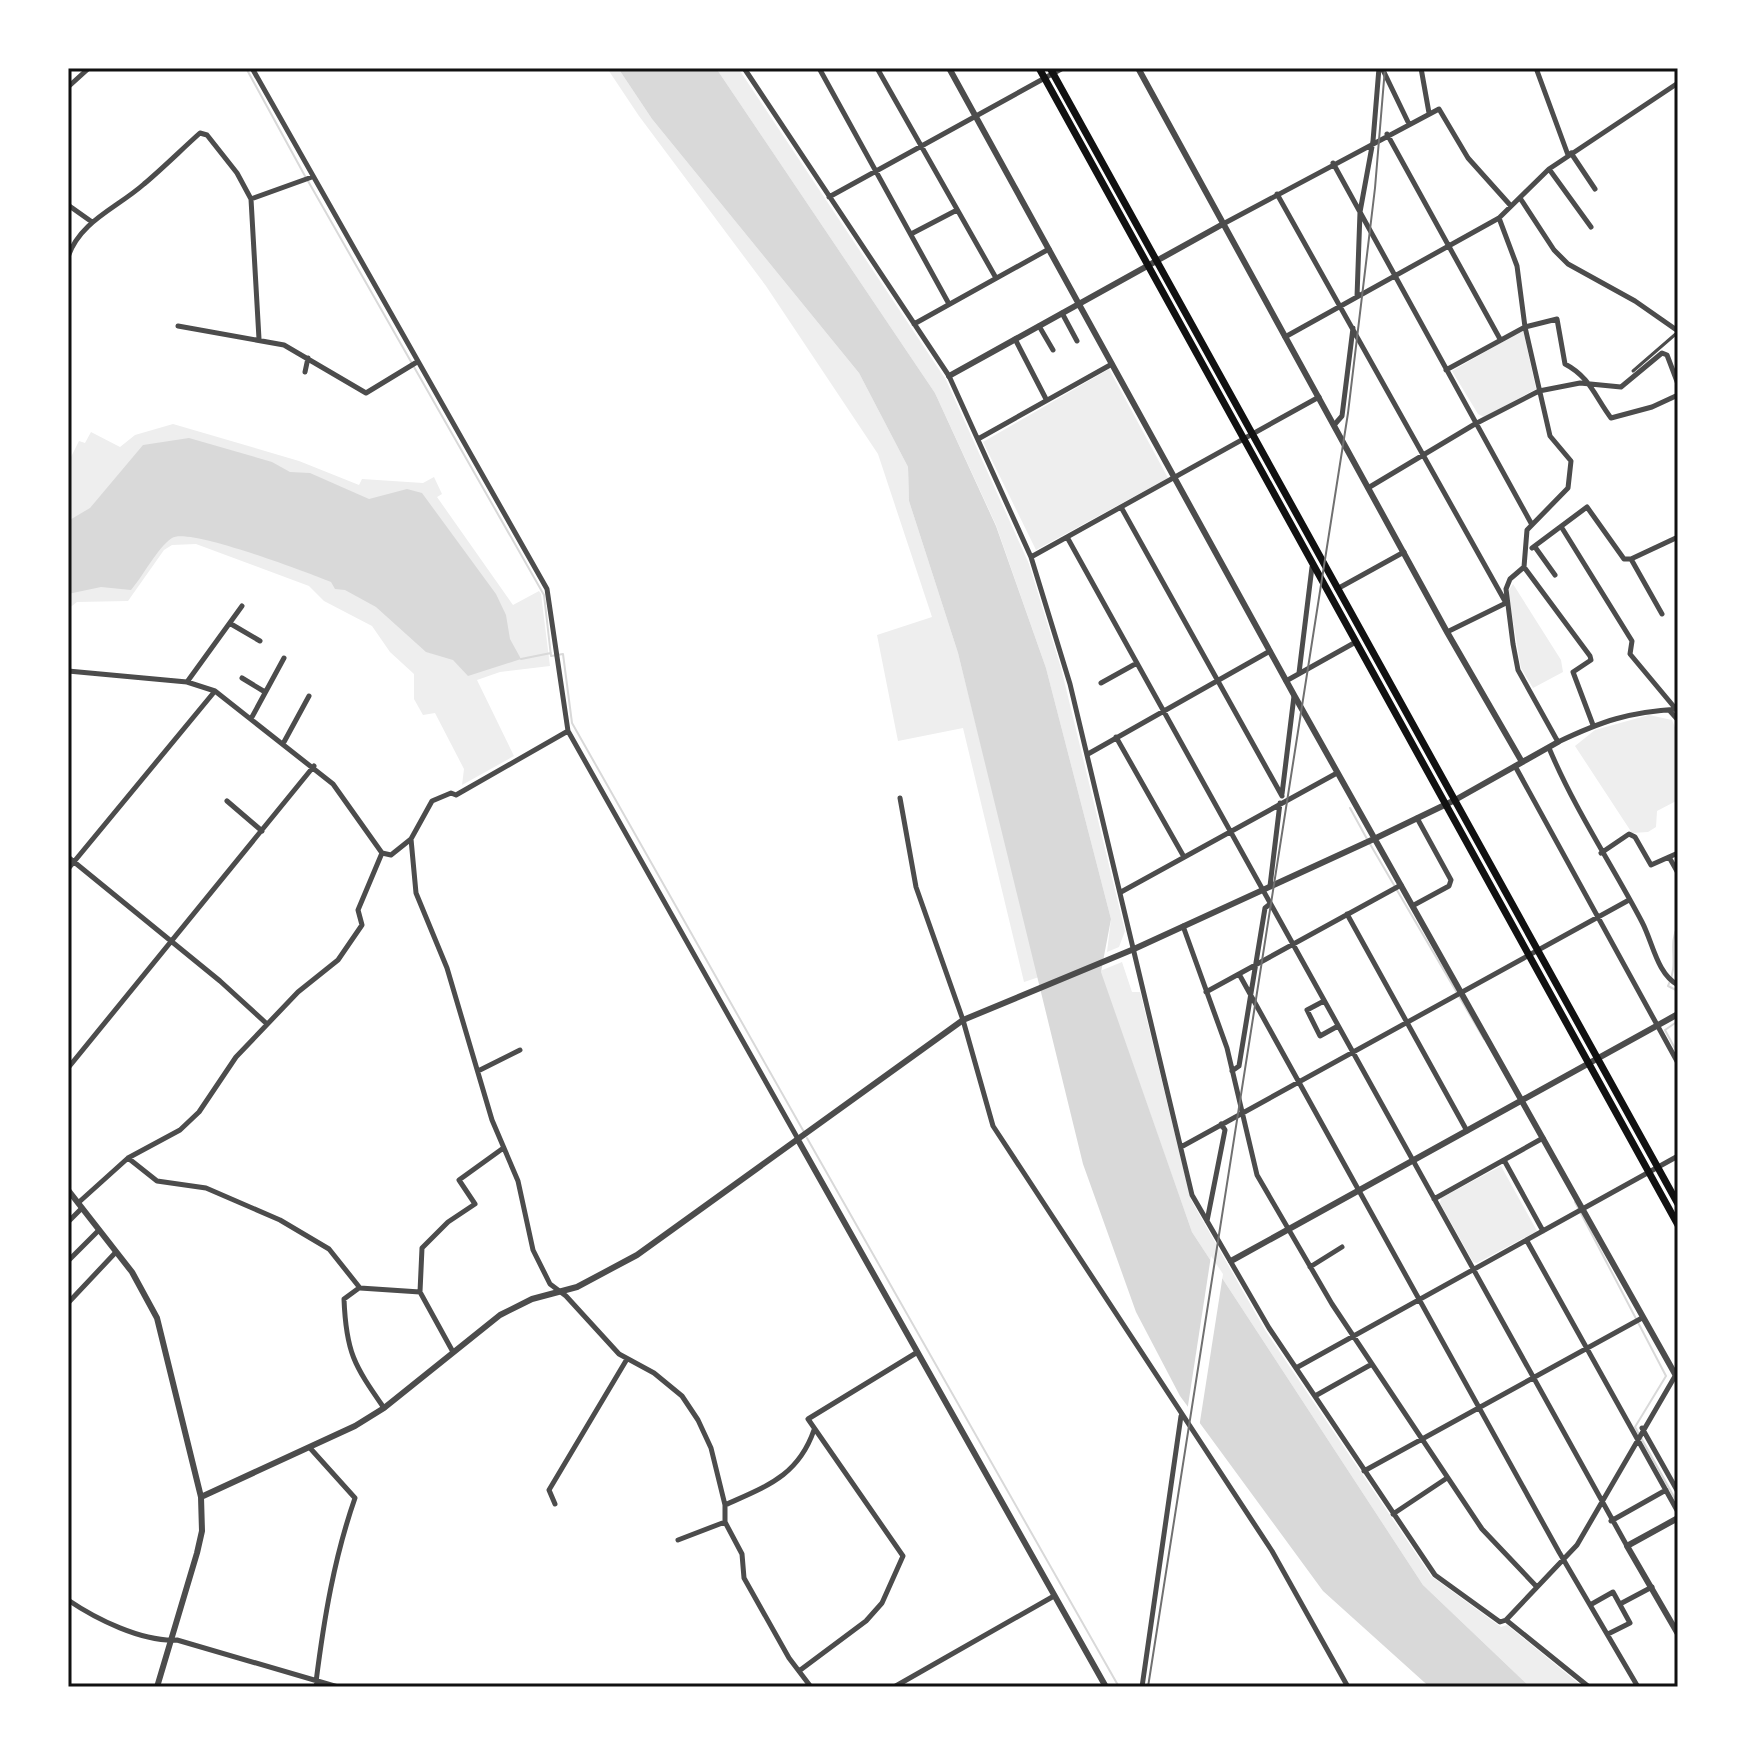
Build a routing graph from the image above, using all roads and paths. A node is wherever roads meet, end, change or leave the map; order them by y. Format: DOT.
graph roads {
  1 [pos="89,68"];
  2 [pos="252,68"];
  3 [pos="744,68"];
  4 [pos="819,68"];
  5 [pos="877,68"];
  6 [pos="949,68"];
  7 [pos="1039,68"];
  8 [pos="1063,68"];
  9 [pos="1138,68"];
  10 [pos="1380,68"];
  11 [pos="1421,68"];
  12 [pos="1536,68"];
  13 [pos="1049,73"];
  14 [pos="1678,83"];
  15 [pos="68,87"];
  16 [pos="1429,113"];
  17 [pos="976,116"];
  18 [pos="1408,122"];
  19 [pos="1387,133"];
  20 [pos="1373,141"];
  21 [pos="921,146"];
  22 [pos="1570,154"];
  23 [pos="1333,163"];
  24 [pos="1549,169"];
  25 [pos="876,171"];
  26 [pos="312,177"];
  27 [pos="1595,189"];
  28 [pos="1277,194"];
  29 [pos="829,197"];
  30 [pos="1520,198"];
  31 [pos="251,199"];
  32 [pos="68,205"];
  33 [pos="1511,206"];
  34 [pos="957,210"];
  35 [pos="1360,212"];
  36 [pos="1499,218"];
  37 [pos="92,222"];
  38 [pos="1223,224"];
  39 [pos="1591,227"];
  40 [pos="911,234"];
  41 [pos="1450,247"];
  42 [pos="1049,249"];
  43 [pos="68,257"];
  44 [pos="1156,261"];
  45 [pos="1147,265"];
  46 [pos="1394,276"];
  47 [pos="996,278"];
  48 [pos="1357,297"];
  49 [pos="1080,303"];
  50 [pos="949,304"];
  51 [pos="1341,304"];
  52 [pos="1062,313"];
  53 [pos="914,324"];
  54 [pos="178,326"];
  55 [pos="1039,326"];
  56 [pos="1353,327"];
  57 [pos="1525,327"];
  58 [pos="1678,332"];
  59 [pos="1285,337"];
  60 [pos="259,339"];
  61 [pos="1015,339"];
  62 [pos="1500,339"];
  63 [pos="1077,341"];
  64 [pos="1053,350"];
  65 [pos="308,358"];
  66 [pos="417,362"];
  67 [pos="1112,364"];
  68 [pos="1446,370"];
  69 [pos="1633,371"];
  70 [pos="305,372"];
  71 [pos="949,376"];
  72 [pos="1678,384"];
  73 [pos="1593,386"];
  74 [pos="1539,391"];
  75 [pos="1678,395"];
  76 [pos="1319,397"];
  77 [pos="1046,399"];
  78 [pos="1335,424"];
  79 [pos="1475,424"];
  80 [pos="1251,433"];
  81 [pos="1243,438"];
  82 [pos="978,439"];
  83 [pos="1421,456"];
  84 [pos="1176,477"];
  85 [pos="1368,488"];
  86 [pos="1121,507"];
  87 [pos="1531,523"];
  88 [pos="1562,528"];
  89 [pos="1067,537"];
  90 [pos="1678,537"];
  91 [pos="1404,552"];
  92 [pos="1031,557"];
  93 [pos="1631,559"];
  94 [pos="1312,567"];
  95 [pos="1524,567"];
  96 [pos="1555,575"];
  97 [pos="1336,589"];
  98 [pos="1506,603"];
  99 [pos="242,606"];
  100 [pos="1662,614"];
  101 [pos="231,624"];
  102 [pos="1447,632"];
  103 [pos="260,641"];
  104 [pos="1354,643"];
  105 [pos="1270,651"];
  106 [pos="284,658"];
  107 [pos="1137,663"];
  108 [pos="68,671"];
  109 [pos="1299,673"];
  110 [pos="242,678"];
  111 [pos="1218,681"];
  112 [pos="1286,681"];
  113 [pos="187,682"];
  114 [pos="1101,683"];
  115 [pos="215,691"];
  116 [pos="265,692"];
  117 [pos="1294,695"];
  118 [pos="309,696"];
  119 [pos="1675,709"];
  120 [pos="1164,710"];
  121 [pos="252,717"];
  122 [pos="1678,720"];
  123 [pos="1593,725"];
  124 [pos="568,731"];
  125 [pos="1116,737"];
  126 [pos="284,742"];
  127 [pos="1558,742"];
  128 [pos="1549,748"];
  129 [pos="1088,754"];
  130 [pos="1522,762"];
  131 [pos="314,766"];
  132 [pos="1515,766"];
  133 [pos="1337,773"];
  134 [pos="1282,796"];
  135 [pos="900,798"];
  136 [pos="1455,800"];
  137 [pos="227,801"];
  138 [pos="1446,804"];
  139 [pos="1280,805"];
  140 [pos="1417,818"];
  141 [pos="262,831"];
  142 [pos="1231,832"];
  143 [pos="1376,838"];
  144 [pos="411,839"];
  145 [pos="382,853"];
  146 [pos="1601,853"];
  147 [pos="1678,853"];
  148 [pos="68,857"];
  149 [pos="1184,857"];
  150 [pos="1669,857"];
  151 [pos="74,862"];
  152 [pos="68,869"];
  153 [pos="1678,873"];
  154 [pos="1402,884"];
  155 [pos="1266,888"];
  156 [pos="1120,892"];
  157 [pos="1629,900"];
  158 [pos="1270,904"];
  159 [pos="1414,905"];
  160 [pos="1347,914"];
  161 [pos="1597,917"];
  162 [pos="1183,926"];
  163 [pos="173,941"];
  164 [pos="1293,944"];
  165 [pos="1134,949"];
  166 [pos="1537,950"];
  167 [pos="1528,955"];
  168 [pos="1256,965"];
  169 [pos="1239,974"];
  170 [pos="1678,985"];
  171 [pos="1206,992"];
  172 [pos="1462,992"];
  173 [pos="1251,996"];
  174 [pos="1324,1001"];
  175 [pos="1678,1014"];
  176 [pos="963,1020"];
  177 [pos="1406,1022"];
  178 [pos="267,1024"];
  179 [pos="1338,1026"];
  180 [pos="1658,1026"];
  181 [pos="520,1050"];
  182 [pos="1352,1052"];
  183 [pos="1598,1059"];
  184 [pos="1678,1063"];
  185 [pos="1588,1064"];
  186 [pos="68,1068"];
  187 [pos="478,1071"];
  188 [pos="1232,1071"];
  189 [pos="1298,1082"];
  190 [pos="1522,1101"];
  191 [pos="1242,1113"];
  192 [pos="1221,1124"];
  193 [pos="1467,1131"];
  194 [pos="1543,1138"];
  195 [pos="798,1140"];
  196 [pos="1181,1147"];
  197 [pos="502,1149"];
  198 [pos="1678,1156"];
  199 [pos="128,1158"];
  200 [pos="1504,1160"];
  201 [pos="1412,1161"];
  202 [pos="1658,1167"];
  203 [pos="1649,1173"];
  204 [pos="68,1190"];
  205 [pos="1358,1191"];
  206 [pos="1434,1199"];
  207 [pos="1678,1204"];
  208 [pos="80,1205"];
  209 [pos="1582,1210"];
  210 [pos="1207,1221"];
  211 [pos="68,1222"];
  212 [pos="1678,1225"];
  213 [pos="99,1230"];
  214 [pos="1288,1230"];
  215 [pos="1543,1231"];
  216 [pos="1527,1241"];
  217 [pos="1342,1247"];
  218 [pos="116,1252"];
  219 [pos="68,1261"];
  220 [pos="1231,1261"];
  221 [pos="1310,1267"];
  222 [pos="1473,1271"];
  223 [pos="360,1288"];
  224 [pos="420,1292"];
  225 [pos="558,1292"];
  226 [pos="1419,1300"];
  227 [pos="68,1303"];
  228 [pos="1642,1318"];
  229 [pos="1353,1336"];
  230 [pos="1586,1349"];
  231 [pos="453,1352"];
  232 [pos="916,1353"];
  233 [pos="627,1359"];
  234 [pos="1372,1364"];
  235 [pos="1296,1368"];
  236 [pos="1677,1374"];
  237 [pos="1533,1378"];
  238 [pos="1315,1396"];
  239 [pos="384,1408"];
  240 [pos="1479,1408"];
  241 [pos="1181,1415"];
  242 [pos="1642,1428"];
  243 [pos="814,1430"];
  244 [pos="1637,1438"];
  245 [pos="1422,1440"];
  246 [pos="310,1448"];
  247 [pos="1364,1471"];
  248 [pos="1447,1478"];
  249 [pos="1666,1490"];
  250 [pos="1678,1492"];
  251 [pos="201,1497"];
  252 [pos="1602,1503"];
  253 [pos="555,1504"];
  254 [pos="725,1505"];
  255 [pos="1678,1512"];
  256 [pos="1393,1514"];
  257 [pos="1678,1518"];
  258 [pos="1611,1521"];
  259 [pos="725,1522"];
  260 [pos="678,1540"];
  261 [pos="1627,1546"];
  262 [pos="1563,1559"];
  263 [pos="1536,1586"];
  264 [pos="1652,1587"];
  265 [pos="1054,1596"];
  266 [pos="68,1600"];
  267 [pos="1620,1604"];
  268 [pos="1590,1605"];
  269 [pos="1506,1620"];
  270 [pos="1608,1634"];
  271 [pos="1678,1634"];
  272 [pos="171,1640"];
  273 [pos="799,1671"];
  274 [pos="316,1682"];
  275 [pos="157,1687"];
  276 [pos="338,1687"];
  277 [pos="811,1687"];
  278 [pos="894,1687"];
  279 [pos="1106,1687"];
  280 [pos="1142,1687"];
  281 [pos="1348,1687"];
  282 [pos="1589,1687"];
  283 [pos="1638,1687"];
  1 -- 15 [label="street"];
  2 -- 26 [label="street"];
  3 -- 29 [label="street"];
  4 -- 25 [label="street"];
  5 -- 21 [label="street"];
  6 -- 17 [label="street"];
  7 -- 13 [label="main road"];
  8 -- 13 [label="street"];
  9 -- 38 [label="street"];
  10 -- 18 [label="street"];
  10 -- 20 [label="street"];
  11 -- 16 [label="street"];
  12 -- 22 [label="street"];
  13 -- 17 [label="street"];
  13 -- 44 [label="main road"];
  13 -- 45 [label="main road"];
  14 -- 22 [label="street"];
  16 -- 18 [label="street"];
  16 -- 33 [label="street"];
  17 -- 21 [label="street"];
  17 -- 42 [label="street"];
  18 -- 19 [label="street"];
  19 -- 20 [label="street"];
  19 -- 41 [label="street"];
  20 -- 23 [label="street"];
  20 -- 35 [label="street"];
  21 -- 25 [label="street"];
  21 -- 34 [label="street"];
  22 -- 24 [label="street"];
  22 -- 27 [label="street"];
  23 -- 28 [label="street"];
  23 -- 35 [label="street"];
  24 -- 30 [label="street"];
  24 -- 39 [label="street"];
  25 -- 29 [label="street"];
  25 -- 40 [label="street"];
  26 -- 31 [label="street"];
  26 -- 66 [label="street"];
  28 -- 38 [label="street"];
  28 -- 51 [label="street"];
  29 -- 53 [label="street"];
  30 -- 33 [label="street"];
  30 -- 58 [label="street"];
  31 -- 37 [label="street"];
  31 -- 60 [label="street"];
  32 -- 37 [label="street"];
  33 -- 36 [label="street"];
  34 -- 40 [label="street"];
  34 -- 47 [label="street"];
  35 -- 46 [label="street"];
  35 -- 48 [label="street"];
  36 -- 41 [label="street"];
  36 -- 57 [label="street"];
  37 -- 43 [label="street"];
  38 -- 44 [label="street"];
  38 -- 59 [label="street"];
  40 -- 50 [label="street"];
  41 -- 46 [label="street"];
  41 -- 62 [label="street"];
  42 -- 47 [label="street"];
  42 -- 49 [label="street"];
  44 -- 45 [label="street"];
  44 -- 80 [label="main road"];
  45 -- 49 [label="street"];
  45 -- 81 [label="main road"];
  46 -- 48 [label="street"];
  46 -- 68 [label="street"];
  47 -- 50 [label="street"];
  48 -- 51 [label="street"];
  49 -- 52 [label="street"];
  49 -- 67 [label="street"];
  50 -- 53 [label="street"];
  51 -- 56 [label="street"];
  51 -- 59 [label="street"];
  52 -- 55 [label="street"];
  52 -- 63 [label="street"];
  53 -- 71 [label="street"];
  54 -- 60 [label="street"];
  55 -- 61 [label="street"];
  55 -- 64 [label="street"];
  56 -- 78 [label="street"];
  56 -- 83 [label="street"];
  57 -- 62 [label="street"];
  57 -- 73 [label="street"];
  57 -- 74 [label="street"];
  58 -- 69 [label="street"];
  59 -- 76 [label="street"];
  60 -- 65 [label="street"];
  61 -- 71 [label="street"];
  61 -- 77 [label="street"];
  62 -- 68 [label="street"];
  65 -- 66 [label="street"];
  65 -- 70 [label="street"];
  66 -- 124 [label="street"];
  67 -- 77 [label="street"];
  67 -- 84 [label="street"];
  68 -- 79 [label="street"];
  71 -- 82 [label="street"];
  72 -- 73 [label="street"];
  73 -- 74 [label="street"];
  73 -- 75 [label="street"];
  74 -- 79 [label="street"];
  74 -- 87 [label="street"];
  76 -- 78 [label="street"];
  76 -- 80 [label="street"];
  77 -- 82 [label="street"];
  78 -- 85 [label="street"];
  79 -- 83 [label="street"];
  79 -- 87 [label="street"];
  80 -- 81 [label="street"];
  80 -- 97 [label="main road"];
  81 -- 84 [label="street"];
  81 -- 94 [label="main road"];
  82 -- 92 [label="street"];
  83 -- 85 [label="street"];
  83 -- 98 [label="street"];
  84 -- 86 [label="street"];
  84 -- 105 [label="street"];
  85 -- 91 [label="street"];
  86 -- 89 [label="street"];
  86 -- 111 [label="street"];
  87 -- 95 [label="street"];
  88 -- 93 [label="street"];
  88 -- 96 [label="street"];
  88 -- 119 [label="street"];
  89 -- 92 [label="street"];
  89 -- 107 [label="street"];
  90 -- 93 [label="street"];
  91 -- 97 [label="street"];
  91 -- 102 [label="street"];
  92 -- 129 [label="street"];
  93 -- 100 [label="street"];
  94 -- 104 [label="main road"];
  94 -- 109 [label="street"];
  95 -- 98 [label="street"];
  95 -- 123 [label="street"];
  97 -- 136 [label="main road"];
  98 -- 102 [label="street"];
  98 -- 127 [label="street"];
  99 -- 101 [label="street"];
  101 -- 103 [label="street"];
  101 -- 113 [label="street"];
  102 -- 130 [label="street"];
  104 -- 109 [label="street"];
  104 -- 138 [label="main road"];
  105 -- 111 [label="street"];
  105 -- 112 [label="street"];
  106 -- 116 [label="street"];
  107 -- 114 [label="street"];
  107 -- 120 [label="street"];
  108 -- 113 [label="street"];
  109 -- 112 [label="street"];
  110 -- 116 [label="street"];
  111 -- 120 [label="street"];
  111 -- 134 [label="street"];
  112 -- 117 [label="street"];
  113 -- 115 [label="street"];
  115 -- 121 [label="street"];
  115 -- 151 [label="street"];
  116 -- 121 [label="street"];
  117 -- 133 [label="street"];
  117 -- 134 [label="street"];
  118 -- 126 [label="street"];
  119 -- 122 [label="street"];
  119 -- 123 [label="street"];
  120 -- 125 [label="street"];
  120 -- 142 [label="street"];
  121 -- 126 [label="street"];
  123 -- 127 [label="street"];
  124 -- 144 [label="street"];
  124 -- 195 [label="street"];
  125 -- 129 [label="street"];
  125 -- 149 [label="street"];
  126 -- 131 [label="street"];
  127 -- 128 [label="street"];
  128 -- 130 [label="street"];
  128 -- 146 [label="street"];
  129 -- 156 [label="street"];
  130 -- 132 [label="street"];
  131 -- 141 [label="street"];
  131 -- 145 [label="street"];
  132 -- 136 [label="street"];
  132 -- 161 [label="street"];
  133 -- 139 [label="street"];
  133 -- 143 [label="street"];
  134 -- 139 [label="street"];
  135 -- 176 [label="street"];
  136 -- 138 [label="street"];
  136 -- 166 [label="main road"];
  137 -- 141 [label="street"];
  138 -- 140 [label="street"];
  138 -- 167 [label="main road"];
  139 -- 142 [label="street"];
  139 -- 155 [label="street"];
  140 -- 143 [label="street"];
  140 -- 159 [label="street"];
  141 -- 163 [label="street"];
  142 -- 149 [label="street"];
  142 -- 155 [label="street"];
  143 -- 154 [label="street"];
  143 -- 155 [label="street"];
  144 -- 145 [label="street"];
  144 -- 187 [label="street"];
  145 -- 178 [label="street"];
  146 -- 150 [label="street"];
  146 -- 157 [label="street"];
  147 -- 150 [label="street"];
  148 -- 151 [label="street"];
  149 -- 156 [label="street"];
  150 -- 153 [label="street"];
  151 -- 152 [label="street"];
  151 -- 163 [label="street"];
  154 -- 159 [label="street"];
  154 -- 160 [label="street"];
  155 -- 158 [label="street"];
  155 -- 162 [label="street"];
  156 -- 165 [label="street"];
  157 -- 161 [label="street"];
  157 -- 170 [label="street"];
  158 -- 164 [label="street"];
  158 -- 168 [label="street"];
  159 -- 172 [label="street"];
  160 -- 164 [label="street"];
  160 -- 177 [label="street"];
  161 -- 166 [label="street"];
  161 -- 180 [label="street"];
  162 -- 165 [label="street"];
  162 -- 171 [label="street"];
  163 -- 178 [label="street"];
  163 -- 186 [label="street"];
  164 -- 168 [label="street"];
  164 -- 174 [label="street"];
  165 -- 176 [label="street"];
  165 -- 196 [label="street"];
  166 -- 167 [label="street"];
  166 -- 183 [label="main road"];
  167 -- 172 [label="street"];
  167 -- 185 [label="main road"];
  168 -- 169 [label="street"];
  168 -- 173 [label="street"];
  169 -- 171 [label="street"];
  169 -- 173 [label="street"];
  171 -- 188 [label="street"];
  172 -- 177 [label="street"];
  172 -- 190 [label="street"];
  173 -- 188 [label="street"];
  173 -- 189 [label="street"];
  174 -- 179 [label="street"];
  174 -- 179 [label="street"];
  175 -- 180 [label="street"];
  176 -- 195 [label="street"];
  176 -- 241 [label="street"];
  177 -- 182 [label="street"];
  177 -- 193 [label="street"];
  178 -- 199 [label="street"];
  179 -- 182 [label="street"];
  180 -- 183 [label="street"];
  180 -- 184 [label="street"];
  181 -- 187 [label="street"];
  182 -- 189 [label="street"];
  182 -- 201 [label="street"];
  183 -- 185 [label="street"];
  183 -- 202 [label="main road"];
  185 -- 190 [label="street"];
  185 -- 203 [label="main road"];
  187 -- 197 [label="street"];
  188 -- 191 [label="street"];
  189 -- 191 [label="street"];
  189 -- 205 [label="street"];
  190 -- 193 [label="street"];
  190 -- 194 [label="street"];
  191 -- 192 [label="street"];
  191 -- 214 [label="street"];
  192 -- 196 [label="street"];
  192 -- 210 [label="street"];
  193 -- 201 [label="street"];
  194 -- 200 [label="street"];
  194 -- 209 [label="street"];
  195 -- 225 [label="street"];
  195 -- 232 [label="street"];
  196 -- 210 [label="street"];
  197 -- 224 [label="street"];
  197 -- 225 [label="street"];
  198 -- 202 [label="street"];
  199 -- 208 [label="street"];
  199 -- 223 [label="street"];
  200 -- 206 [label="street"];
  200 -- 215 [label="street"];
  201 -- 205 [label="street"];
  201 -- 206 [label="street"];
  202 -- 203 [label="street"];
  202 -- 207 [label="main road"];
  203 -- 209 [label="street"];
  203 -- 212 [label="main road"];
  204 -- 208 [label="street"];
  205 -- 214 [label="street"];
  205 -- 226 [label="street"];
  206 -- 222 [label="street"];
  208 -- 211 [label="street"];
  208 -- 213 [label="street"];
  209 -- 215 [label="street"];
  209 -- 228 [label="street"];
  210 -- 220 [label="street"];
  213 -- 218 [label="street"];
  213 -- 219 [label="street"];
  214 -- 220 [label="street"];
  214 -- 221 [label="street"];
  215 -- 216 [label="street"];
  216 -- 222 [label="street"];
  216 -- 230 [label="street"];
  217 -- 221 [label="street"];
  218 -- 227 [label="street"];
  218 -- 251 [label="street"];
  220 -- 235 [label="street"];
  221 -- 229 [label="street"];
  222 -- 226 [label="street"];
  222 -- 237 [label="street"];
  223 -- 224 [label="street"];
  223 -- 239 [label="street"];
  224 -- 231 [label="street"];
  225 -- 231 [label="street"];
  225 -- 233 [label="street"];
  226 -- 229 [label="street"];
  226 -- 240 [label="street"];
  228 -- 230 [label="street"];
  228 -- 236 [label="street"];
  229 -- 234 [label="street"];
  229 -- 235 [label="street"];
  230 -- 237 [label="street"];
  230 -- 244 [label="street"];
  231 -- 239 [label="street"];
  232 -- 243 [label="street"];
  232 -- 265 [label="street"];
  233 -- 253 [label="street"];
  233 -- 254 [label="street"];
  234 -- 238 [label="street"];
  234 -- 245 [label="street"];
  235 -- 238 [label="street"];
  236 -- 242 [label="street"];
  237 -- 240 [label="street"];
  237 -- 252 [label="street"];
  238 -- 247 [label="street"];
  239 -- 246 [label="street"];
  240 -- 245 [label="street"];
  240 -- 262 [label="street"];
  241 -- 280 [label="street"];
  241 -- 281 [label="street"];
  242 -- 244 [label="street"];
  242 -- 250 [label="street"];
  243 -- 254 [label="street"];
  243 -- 273 [label="street"];
  244 -- 249 [label="street"];
  244 -- 252 [label="street"];
  245 -- 247 [label="street"];
  245 -- 248 [label="street"];
  246 -- 251 [label="street"];
  246 -- 274 [label="street"];
  247 -- 256 [label="street"];
  248 -- 256 [label="street"];
  248 -- 263 [label="street"];
  249 -- 255 [label="street"];
  249 -- 258 [label="street"];
  251 -- 272 [label="street"];
  252 -- 258 [label="street"];
  252 -- 262 [label="street"];
  254 -- 259 [label="street"];
  256 -- 269 [label="street"];
  257 -- 261 [label="street"];
  258 -- 261 [label="street"];
  259 -- 260 [label="street"];
  259 -- 273 [label="street"];
  261 -- 264 [label="street"];
  262 -- 263 [label="street"];
  262 -- 268 [label="street"];
  263 -- 269 [label="street"];
  264 -- 267 [label="street"];
  264 -- 271 [label="street"];
  265 -- 278 [label="street"];
  265 -- 279 [label="street"];
  266 -- 272 [label="street"];
  267 -- 268 [label="street"];
  267 -- 270 [label="street"];
  268 -- 270 [label="street"];
  269 -- 282 [label="street"];
  270 -- 283 [label="street"];
  272 -- 274 [label="street"];
  272 -- 275 [label="street"];
  273 -- 277 [label="street"];
  274 -- 276 [label="street"];
}
